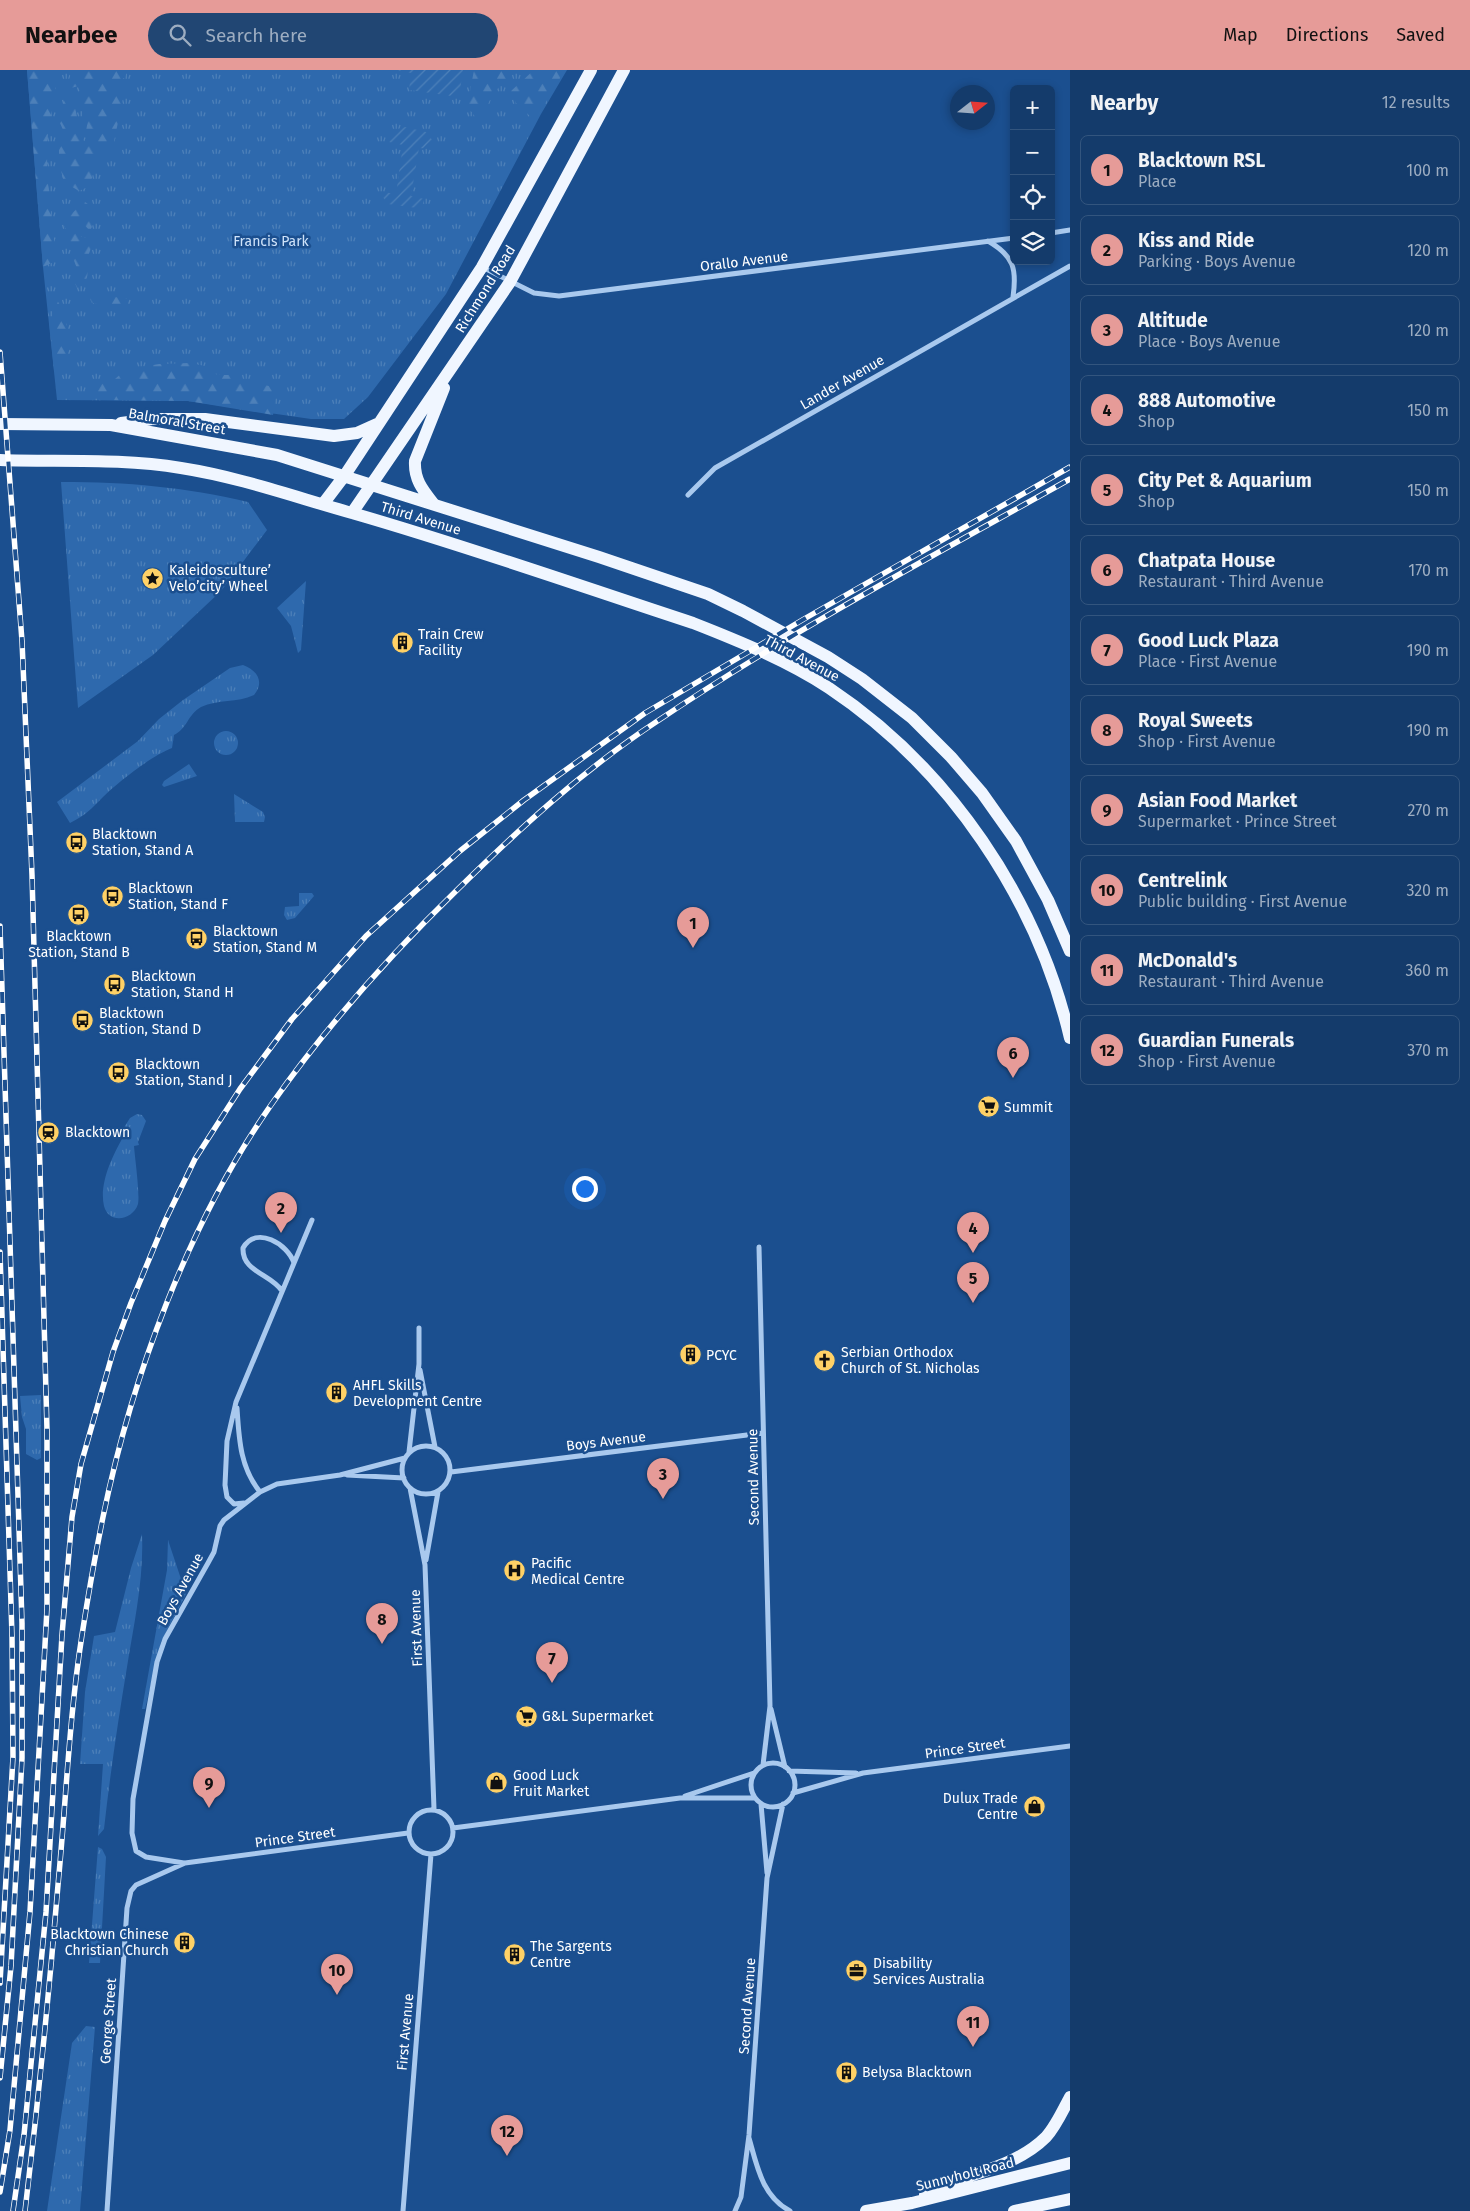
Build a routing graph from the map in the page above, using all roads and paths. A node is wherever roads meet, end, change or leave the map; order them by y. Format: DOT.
graph roads {
  1 [pos="592,70"];
  2 [pos="624,70"];
  3 [pos="1070,230"];
  4 [pos="1055,232"];
  5 [pos="1010,238"];
  6 [pos="988,241"];
  7 [pos="1070,266"];
  8 [pos="482,267"];
  9 [pos="510,282"];
  10 [pos="1013,297"];
  11 [pos="453,365"];
  12 [pos="0,424"];
  13 [pos="377,424"];
  14 [pos="111,425"];
  15 [pos="0,460"];
  16 [pos="345,475"];
  17 [pos="372,484"];
  18 [pos="688,495"];
  19 [pos="433,503"];
  20 [pos="323,504"];
  21 [pos="352,513"];
  22 [pos="1070,951"];
  23 [pos="1070,1038"];
  24 [pos="312,1220"];
  25 [pos="759,1247"];
  26 [pos="294,1263"];
  27 [pos="282,1291"];
  28 [pos="419,1328"];
  29 [pos="419,1364"];
  30 [pos="236,1402"];
  31 [pos="763,1433"];
  32 [pos="435,1447"];
  33 [pos="410,1452"];
  34 [pos="405,1458"];
  35 [pos="451,1472"];
  36 [pos="340,1475"];
  37 [pos="404,1478"];
  38 [pos="410,1488"];
  39 [pos="260,1492"];
  40 [pos="438,1492"];
  41 [pos="245,1503"];
  42 [pos="425,1565"];
  43 [pos="770,1706"];
  44 [pos="1070,1746"];
  45 [pos="763,1766"];
  46 [pos="787,1769"];
  47 [pos="754,1773"];
  48 [pos="863,1773"];
  49 [pos="793,1793"];
  50 [pos="680,1798"];
  51 [pos="755,1798"];
  52 [pos="761,1804"];
  53 [pos="783,1804"];
  54 [pos="434,1809"];
  55 [pos="453,1828"];
  56 [pos="408,1832"];
  57 [pos="431,1854"];
  58 [pos="185,1863"];
  59 [pos="768,1878"];
  60 [pos="1070,2097"];
  61 [pos="749,2135"];
  62 [pos="1070,2163"];
  63 [pos="1070,2199"];
  64 [pos="912,2203"];
  65 [pos="107,2211"];
  66 [pos="402,2211"];
  67 [pos="735,2211"];
  68 [pos="790,2211"];
  69 [pos="866,2211"];
  70 [pos="1014,2211"];
  1 -- 8 [label="main road, Richmond Road"];
  2 -- 9 [label="main road, Richmond Road"];
  3 -- 4 [label="street"];
  5 -- 6 [label="street, Orallo Avenue"];
  6 -- 9 [label="street, Orallo Avenue"];
  6 -- 10 [label="street"];
  7 -- 10 [label="street, Lander Avenue"];
  8 -- 9 [label="street, Orallo Avenue"];
  8 -- 13 [label="main road, Richmond Road"];
  9 -- 11 [label="main road, Richmond Road"];
  10 -- 18 [label="street, Lander Avenue"];
  11 -- 17 [label="main road, Richmond Road"];
  11 -- 19 [label="main road"];
  12 -- 14 [label="main road, Balmoral Street"];
  13 -- 14 [label="main road"];
  13 -- 16 [label="main road, Richmond Road"];
  14 -- 16 [label="main road, Balmoral Street"];
  15 -- 20 [label="main road"];
  16 -- 17 [label="main road, Balmoral Street"];
  16 -- 20 [label="main road, Richmond Road"];
  17 -- 19 [label="main road, Third Avenue"];
  17 -- 21 [label="main road, Richmond Road"];
  19 -- 22 [label="main road, Third Avenue"];
  20 -- 21 [label="main road, Third Avenue"];
  21 -- 23 [label="main road, Third Avenue"];
  24 -- 26 [label="street"];
  25 -- 31 [label="street, Second Avenue"];
  26 -- 27 [label="street"];
  26 -- 27 [label="street"];
  27 -- 30 [label="street"];
  28 -- 29 [label="street"];
  29 -- 32 [label="street"];
  29 -- 33 [label="street"];
  30 -- 39 [label="street"];
  30 -- 41 [label="street"];
  31 -- 35 [label="street, Boys Avenue"];
  31 -- 43 [label="street, Second Avenue"];
  32 -- 33 [label="street"];
  32 -- 35 [label="street"];
  33 -- 34 [label="street"];
  34 -- 36 [label="street, Boys Avenue"];
  34 -- 37 [label="street"];
  35 -- 40 [label="street"];
  36 -- 37 [label="street, Boys Avenue"];
  36 -- 39 [label="street, Boys Avenue"];
  37 -- 38 [label="street"];
  38 -- 40 [label="street"];
  38 -- 42 [label="street, First Avenue"];
  39 -- 41 [label="street, Boys Avenue"];
  40 -- 42 [label="street, First Avenue"];
  41 -- 58 [label="street, Boys Avenue"];
  42 -- 54 [label="street, First Avenue"];
  43 -- 45 [label="street, Second Avenue"];
  43 -- 46 [label="street, Second Avenue"];
  44 -- 48 [label="street, Prince Street"];
  45 -- 46 [label="street"];
  45 -- 47 [label="street"];
  46 -- 48 [label="street, Prince Street"];
  46 -- 49 [label="street"];
  47 -- 50 [label="street"];
  47 -- 51 [label="street"];
  48 -- 49 [label="street, Prince Street"];
  49 -- 53 [label="street"];
  50 -- 51 [label="street"];
  50 -- 55 [label="street"];
  51 -- 52 [label="street"];
  52 -- 53 [label="street"];
  52 -- 59 [label="street, Second Avenue"];
  53 -- 59 [label="street, Second Avenue"];
  54 -- 55 [label="street"];
  54 -- 56 [label="street"];
  55 -- 57 [label="street"];
  56 -- 57 [label="street"];
  56 -- 58 [label="street, Prince Street"];
  57 -- 66 [label="street, First Avenue"];
  58 -- 65 [label="street, George Street"];
  59 -- 61 [label="street, Second Avenue"];
  60 -- 64 [label="main road"];
  61 -- 67 [label="street, Second Avenue"];
  61 -- 68 [label="street, Second Avenue"];
  62 -- 64 [label="main road, Sunnyholt Road"];
  63 -- 70 [label="main road"];
  64 -- 69 [label="main road, Sunnyholt Road"];
}
